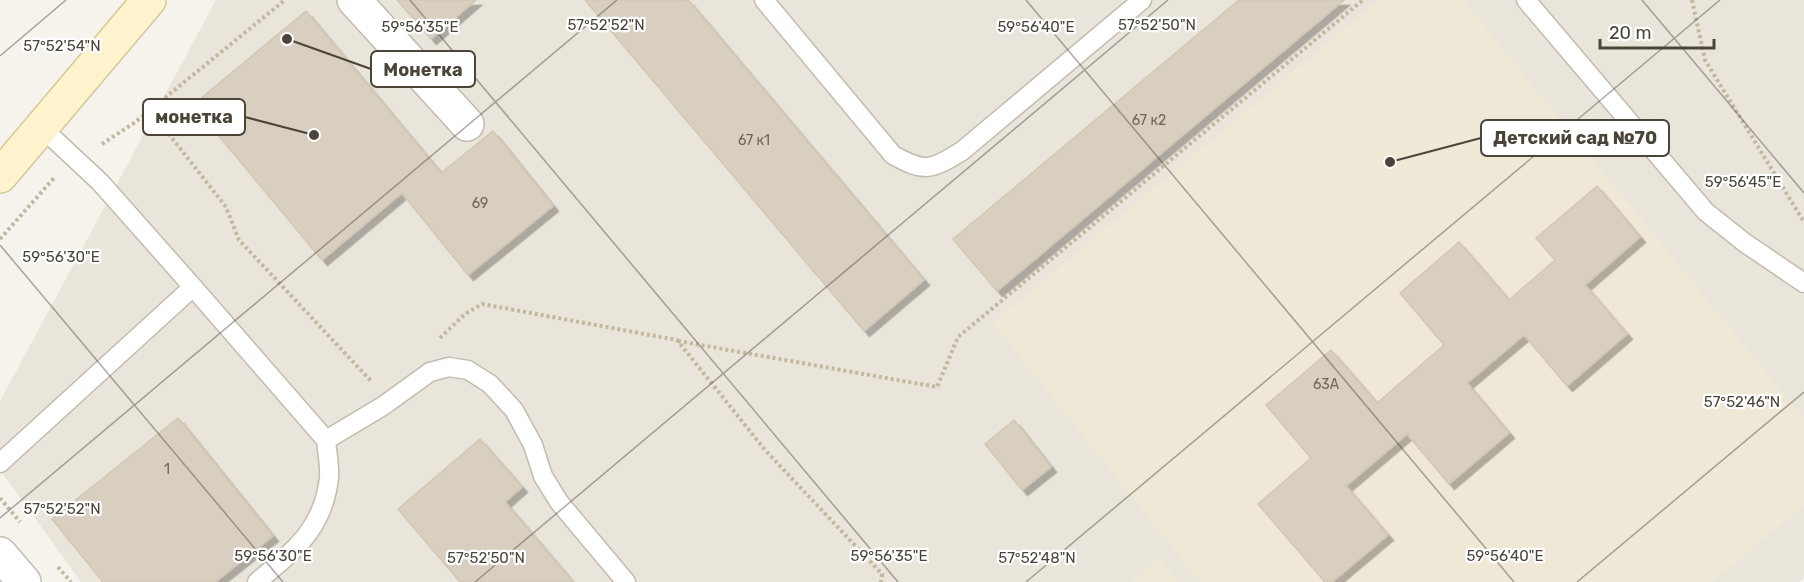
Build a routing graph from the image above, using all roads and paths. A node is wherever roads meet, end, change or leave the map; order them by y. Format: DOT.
graph roads {
  1 [pos="149,0"];
  2 [pos="285,0"];
  3 [pos="354,0"];
  4 [pos="764,0"];
  5 [pos="1142,0"];
  6 [pos="1363,0"];
  7 [pos="1526,0"];
  8 [pos="1692,0"];
  9 [pos="150,110"];
  10 [pos="466,124"];
  11 [pos="41,127"];
  12 [pos="76,161"];
  13 [pos="0,176"];
  14 [pos="1804,222"];
  15 [pos="0,239"];
  16 [pos="1804,283"];
  17 [pos="193,287"];
  18 [pos="677,340"];
  19 [pos="432,345"];
  20 [pos="373,383"];
  21 [pos="326,440"];
  22 [pos="0,463"];
  23 [pos="0,554"];
  24 [pos="24,582"];
  25 [pos="257,582"];
  26 [pos="626,582"];
  27 [pos="881,582"];
  1 -- 11 [label="main road"];
  2 -- 9 [label="path"];
  3 -- 10 [label="street"];
  4 -- 5 [label="lane"];
  6 -- 18 [label="path"];
  7 -- 16 [label="lane"];
  8 -- 14 [label="path"];
  9 -- 12 [label="path"];
  9 -- 20 [label="path"];
  11 -- 12 [label="lane"];
  11 -- 13 [label="main road"];
  12 -- 15 [label="path"];
  12 -- 17 [label="lane"];
  17 -- 21 [label="lane"];
  17 -- 22 [label="lane"];
  18 -- 19 [label="path"];
  18 -- 27 [label="path"];
  21 -- 25 [label="lane"];
  21 -- 26 [label="lane"];
  23 -- 24 [label="street"];
}
